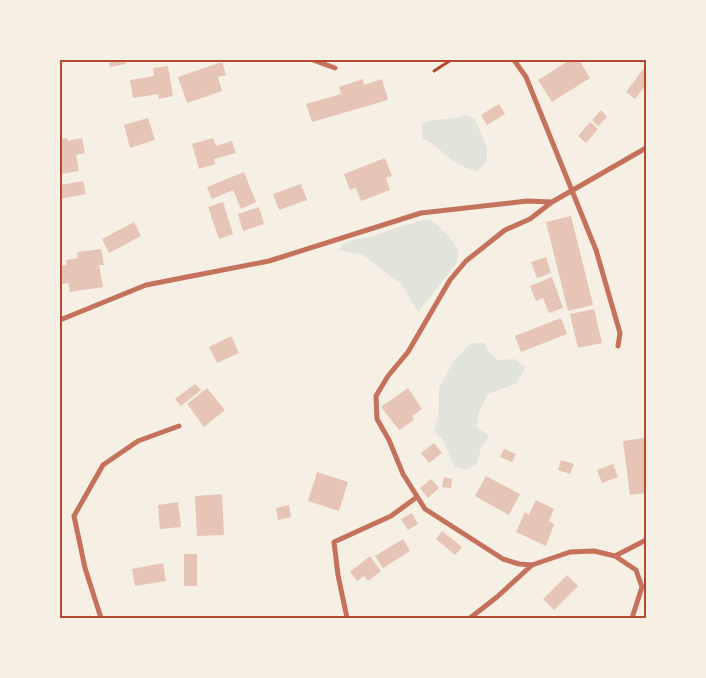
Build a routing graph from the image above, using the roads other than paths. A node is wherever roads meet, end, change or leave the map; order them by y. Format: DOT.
graph roads {
  1 [pos="313,60"];
  2 [pos="514,60"];
  3 [pos="335,68"];
  4 [pos="646,148"];
  5 [pos="572,191"];
  6 [pos="552,202"];
  7 [pos="60,320"];
  8 [pos="618,346"];
  9 [pos="180,426"];
  10 [pos="417,497"];
  11 [pos="646,540"];
  12 [pos="615,556"];
  13 [pos="532,565"];
  14 [pos="100,618"];
  15 [pos="347,618"];
  16 [pos="470,618"];
  17 [pos="632,618"];
  1 -- 3 [label="street"];
  2 -- 5 [label="street"];
  4 -- 5 [label="street"];
  5 -- 6 [label="street"];
  5 -- 8 [label="street"];
  6 -- 7 [label="street"];
  6 -- 10 [label="street"];
  9 -- 14 [label="street"];
  10 -- 13 [label="street"];
  10 -- 15 [label="street"];
  11 -- 12 [label="street"];
  12 -- 13 [label="street"];
  12 -- 17 [label="street"];
  13 -- 16 [label="street"];
}
